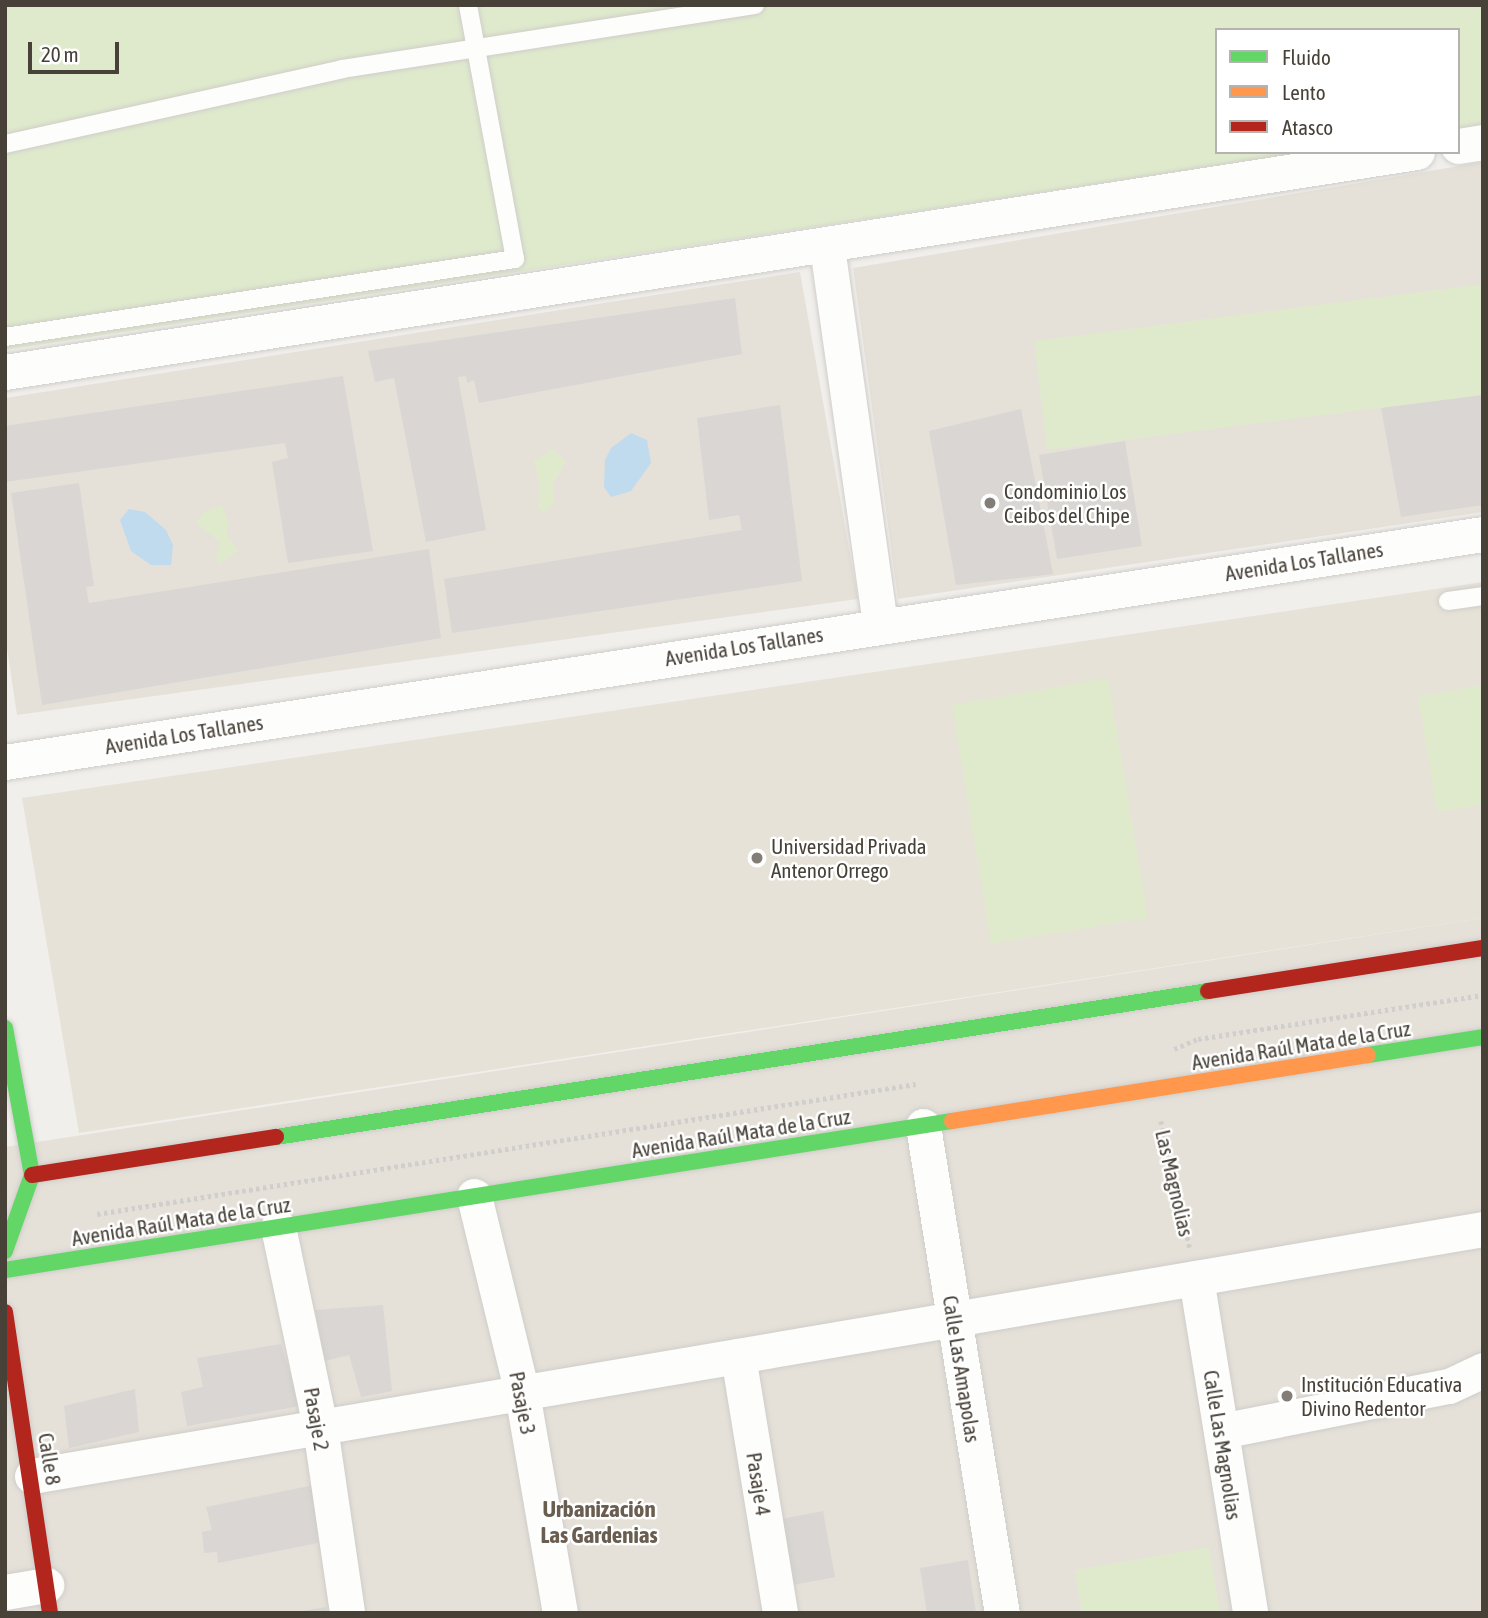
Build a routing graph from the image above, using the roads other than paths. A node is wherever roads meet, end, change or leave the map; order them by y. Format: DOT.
graph roads {
  1 [pos="468,5"];
  2 [pos="755,5"];
  3 [pos="479,48"];
  4 [pos="1483,142"];
  5 [pos="5,144"];
  6 [pos="1460,146"];
  7 [pos="1405,154"];
  8 [pos="827,247"];
  9 [pos="5,337"];
  10 [pos="5,372"];
  11 [pos="1483,534"];
  12 [pos="1483,596"];
  13 [pos="1448,601"];
  14 [pos="880,625"];
  15 [pos="5,762"];
  16 [pos="1483,948"];
  17 [pos="5,1028"];
  18 [pos="1483,1037"];
  19 [pos="923,1126"];
  20 [pos="18,1181"];
  21 [pos="474,1196"];
  22 [pos="278,1227"];
  23 [pos="1483,1229"];
  24 [pos="5,1251"];
  25 [pos="5,1270"];
  26 [pos="1196,1278"];
  27 [pos="5,1312"];
  28 [pos="954,1319"];
  29 [pos="738,1356"];
  30 [pos="1483,1370"];
  31 [pos="522,1393"];
  32 [pos="320,1427"];
  33 [pos="1221,1431"];
  34 [pos="32,1476"];
  35 [pos="5,1592"];
  36 [pos="48,1599"];
  37 [pos="347,1613"];
  38 [pos="560,1613"];
  39 [pos="780,1613"];
  40 [pos="1002,1613"];
  41 [pos="1250,1613"];
  1 -- 3 [label="lane"];
  2 -- 3 [label="lane"];
  3 -- 5 [label="lane"];
  3 -- 9 [label="lane"];
  4 -- 6 [label="street"];
  7 -- 8 [label="street"];
  8 -- 10 [label="street"];
  8 -- 14 [label="street"];
  11 -- 14 [label="street, Avenida Los Tallanes"];
  12 -- 13 [label="lane"];
  14 -- 15 [label="street, Avenida Los Tallanes"];
  16 -- 20 [label="main road"];
  17 -- 20 [label="main road"];
  18 -- 19 [label="main road, Avenida Raúl Mata de la Cruz"];
  19 -- 21 [label="main road, Avenida Raúl Mata de la Cruz"];
  19 -- 28 [label="street, Calle Las Amapolas"];
  20 -- 24 [label="main road"];
  21 -- 22 [label="main road, Avenida Raúl Mata de la Cruz"];
  21 -- 31 [label="street, Pasaje 3"];
  22 -- 25 [label="main road, Avenida Raúl Mata de la Cruz"];
  22 -- 32 [label="street, Pasaje 2"];
  23 -- 26 [label="street"];
  26 -- 28 [label="street"];
  26 -- 33 [label="street, Calle Las Magnolias"];
  27 -- 34 [label="main road, Calle 8"];
  28 -- 29 [label="street"];
  28 -- 40 [label="street, Calle Las Amapolas"];
  29 -- 31 [label="street"];
  29 -- 39 [label="street, Pasaje 4"];
  30 -- 33 [label="street"];
  31 -- 32 [label="street"];
  31 -- 38 [label="street, Pasaje 3"];
  32 -- 34 [label="street"];
  32 -- 37 [label="street, Pasaje 2"];
  33 -- 41 [label="street, Calle Las Magnolias"];
  34 -- 36 [label="main road, Calle 8"];
  35 -- 36 [label="street"];
}
